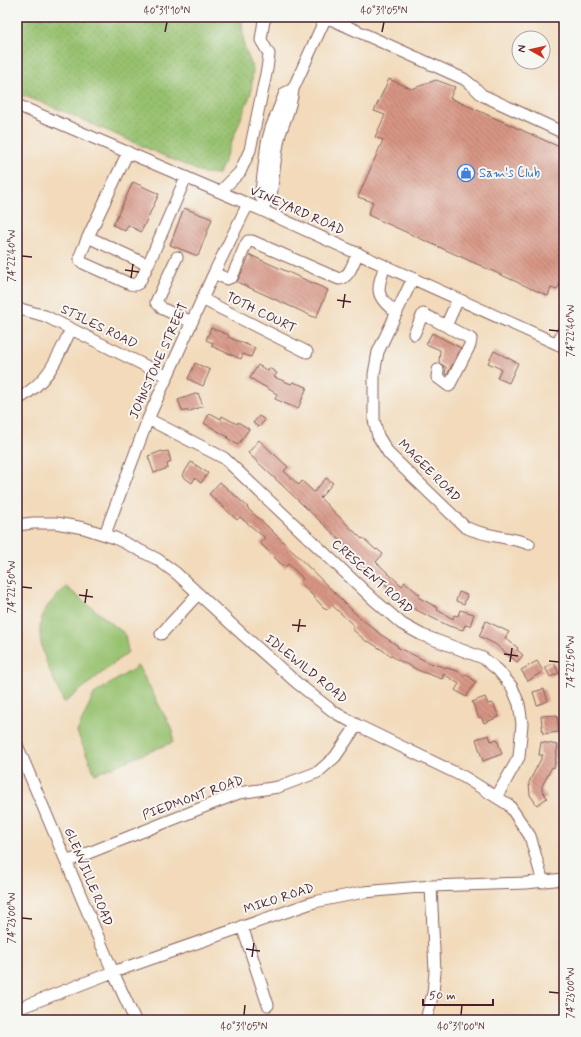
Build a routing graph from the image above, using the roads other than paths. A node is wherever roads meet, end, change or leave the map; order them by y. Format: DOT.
graph roads {
  1 [pos="267,17"];
  2 [pos="326,17"];
  3 [pos="17,105"];
  4 [pos="564,133"];
  5 [pos="128,152"];
  6 [pos="186,177"];
  7 [pos="220,192"];
  8 [pos="248,204"];
  9 [pos="265,207"];
  10 [pos="88,237"];
  11 [pos="358,253"];
  12 [pos="177,257"];
  13 [pos="148,264"];
  14 [pos="385,266"];
  15 [pos="214,273"];
  16 [pos="413,278"];
  17 [pos="202,299"];
  18 [pos="458,299"];
  19 [pos="17,308"];
  20 [pos="397,313"];
  21 [pos="192,322"];
  22 [pos="446,326"];
  23 [pos="71,329"];
  24 [pos="564,329"];
  25 [pos="414,334"];
  26 [pos="560,345"];
  27 [pos="307,352"];
  28 [pos="438,370"];
  29 [pos="166,376"];
  30 [pos="17,400"];
  31 [pos="148,419"];
  32 [pos="17,525"];
  33 [pos="105,534"];
  34 [pos="529,544"];
  35 [pos="198,594"];
  36 [pos="161,634"];
  37 [pos="356,725"];
  38 [pos="17,745"];
  39 [pos="497,796"];
  40 [pos="66,862"];
  41 [pos="564,879"];
  42 [pos="543,882"];
  43 [pos="431,886"];
  44 [pos="242,926"];
  45 [pos="113,972"];
  46 [pos="268,1005"];
  47 [pos="17,1009"];
  48 [pos="135,1020"];
  49 [pos="426,1020"];
  1 -- 7 [label="street"];
  2 -- 4 [label="street"];
  2 -- 9 [label="street"];
  3 -- 5 [label="street, VINEYARD ROAD"];
  5 -- 6 [label="street, VINEYARD ROAD"];
  5 -- 10 [label="street"];
  6 -- 7 [label="street, VINEYARD ROAD"];
  6 -- 13 [label="street"];
  7 -- 8 [label="street, VINEYARD ROAD"];
  8 -- 9 [label="street, VINEYARD ROAD"];
  8 -- 15 [label="street, JOHNSTONE STREET"];
  9 -- 11 [label="street, VINEYARD ROAD"];
  10 -- 13 [label="street"];
  10 -- 13 [label="street"];
  11 -- 14 [label="street, VINEYARD ROAD"];
  11 -- 15 [label="street"];
  12 -- 21 [label="street"];
  14 -- 16 [label="street, VINEYARD ROAD"];
  14 -- 20 [label="street"];
  15 -- 17 [label="street, JOHNSTONE STREET"];
  16 -- 18 [label="street, VINEYARD ROAD"];
  16 -- 20 [label="street, MAGEE ROAD"];
  17 -- 21 [label="street, JOHNSTONE STREET"];
  17 -- 27 [label="street, TOTH COURT"];
  18 -- 22 [label="street"];
  18 -- 26 [label="street, VINEYARD ROAD"];
  19 -- 23 [label="street, STILES ROAD"];
  20 -- 34 [label="street, MAGEE ROAD"];
  21 -- 29 [label="street, JOHNSTONE STREET"];
  22 -- 25 [label="street"];
  22 -- 28 [label="street"];
  23 -- 29 [label="street, STILES ROAD"];
  23 -- 30 [label="street"];
  24 -- 26 [label="street"];
  29 -- 31 [label="street, JOHNSTONE STREET"];
  31 -- 33 [label="street, JOHNSTONE STREET"];
  31 -- 39 [label="street, CRESCENT ROAD"];
  32 -- 33 [label="street, IDLEWILD ROAD"];
  33 -- 35 [label="street, IDLEWILD ROAD"];
  35 -- 36 [label="street"];
  35 -- 37 [label="street, IDLEWILD ROAD"];
  37 -- 39 [label="street, IDLEWILD ROAD"];
  37 -- 40 [label="street, PIEDMONT ROAD"];
  38 -- 40 [label="street, GLENVILLE ROAD"];
  39 -- 42 [label="street, IDLEWILD ROAD"];
  40 -- 45 [label="street, GLENVILLE ROAD"];
  41 -- 42 [label="street, MIKO ROAD"];
  42 -- 43 [label="street, MIKO ROAD"];
  43 -- 44 [label="street, MIKO ROAD"];
  43 -- 49 [label="street"];
  44 -- 45 [label="street, MIKO ROAD"];
  44 -- 46 [label="street"];
  45 -- 47 [label="street, MIKO ROAD"];
  45 -- 48 [label="street, GLENVILLE ROAD"];
}
